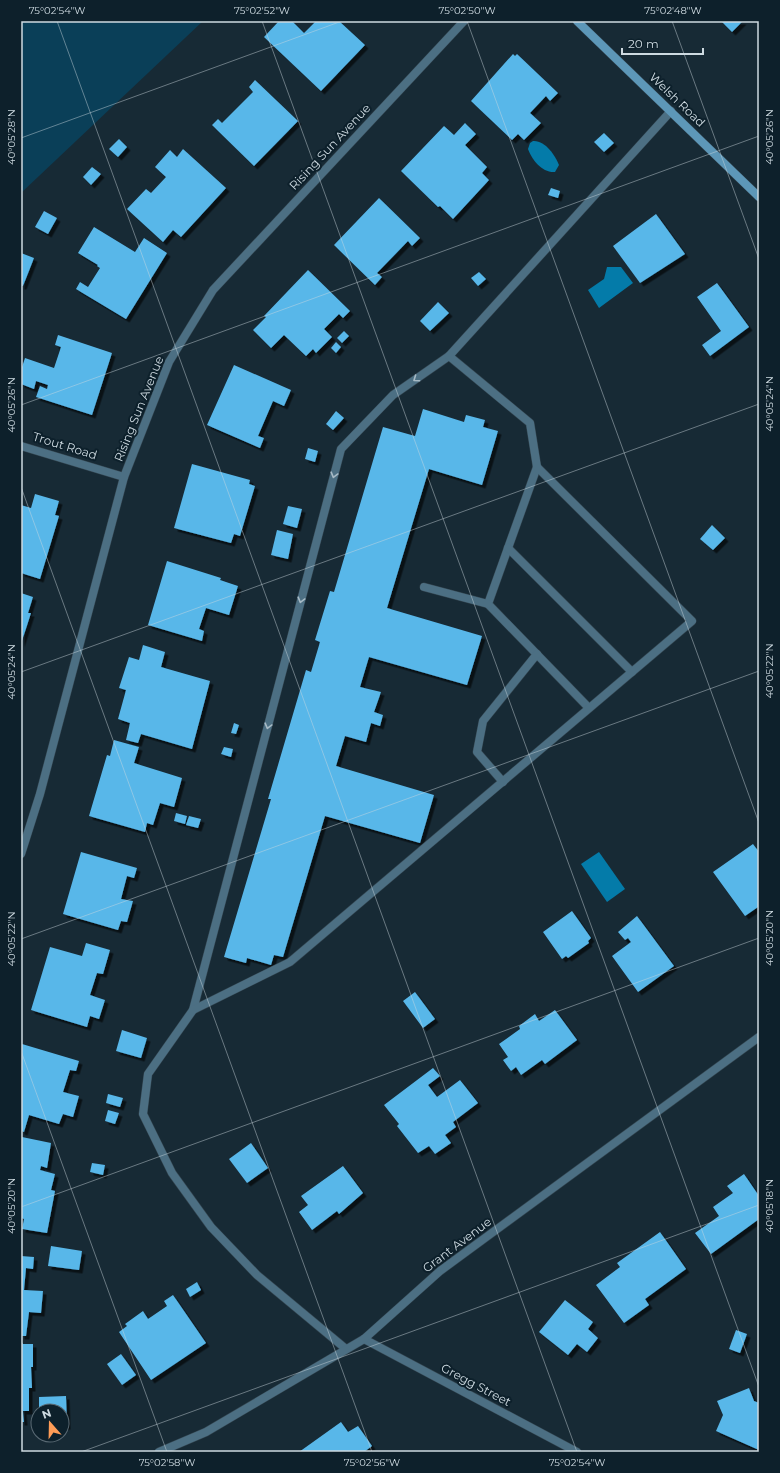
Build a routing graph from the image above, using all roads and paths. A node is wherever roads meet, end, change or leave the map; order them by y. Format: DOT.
graph roads {
  1 [pos="464,21"];
  2 [pos="577,21"];
  3 [pos="671,111"];
  4 [pos="759,197"];
  5 [pos="448,356"];
  6 [pos="21,446"];
  7 [pos="537,467"];
  8 [pos="124,477"];
  9 [pos="508,548"];
  10 [pos="424,587"];
  11 [pos="488,604"];
  12 [pos="537,654"];
  13 [pos="632,672"];
  14 [pos="590,708"];
  15 [pos="503,782"];
  16 [pos="21,854"];
  17 [pos="193,1010"];
  18 [pos="759,1037"];
  19 [pos="364,1339"];
  20 [pos="346,1350"];
  21 [pos="159,1452"];
  22 [pos="577,1452"];
  1 -- 8 [label="street, Rising Sun Avenue"];
  2 -- 3 [label="main road, Welsh Road"];
  3 -- 4 [label="main road, Welsh Road"];
  3 -- 5 [label="street"];
  5 -- 7 [label="street"];
  5 -- 17 [label="street, one-way"];
  6 -- 8 [label="street, Trout Road"];
  7 -- 9 [label="street"];
  7 -- 13 [label="street"];
  8 -- 16 [label="street, Rising Sun Avenue"];
  9 -- 11 [label="street"];
  9 -- 13 [label="street"];
  10 -- 11 [label="street"];
  11 -- 12 [label="street"];
  12 -- 14 [label="street"];
  12 -- 15 [label="street"];
  13 -- 14 [label="street"];
  14 -- 15 [label="street"];
  15 -- 17 [label="street"];
  17 -- 20 [label="street"];
  18 -- 19 [label="street, Grant Avenue"];
  19 -- 20 [label="street, Grant Avenue"];
  19 -- 22 [label="street, Gregg Street"];
  20 -- 21 [label="street, Grant Avenue"];
}
